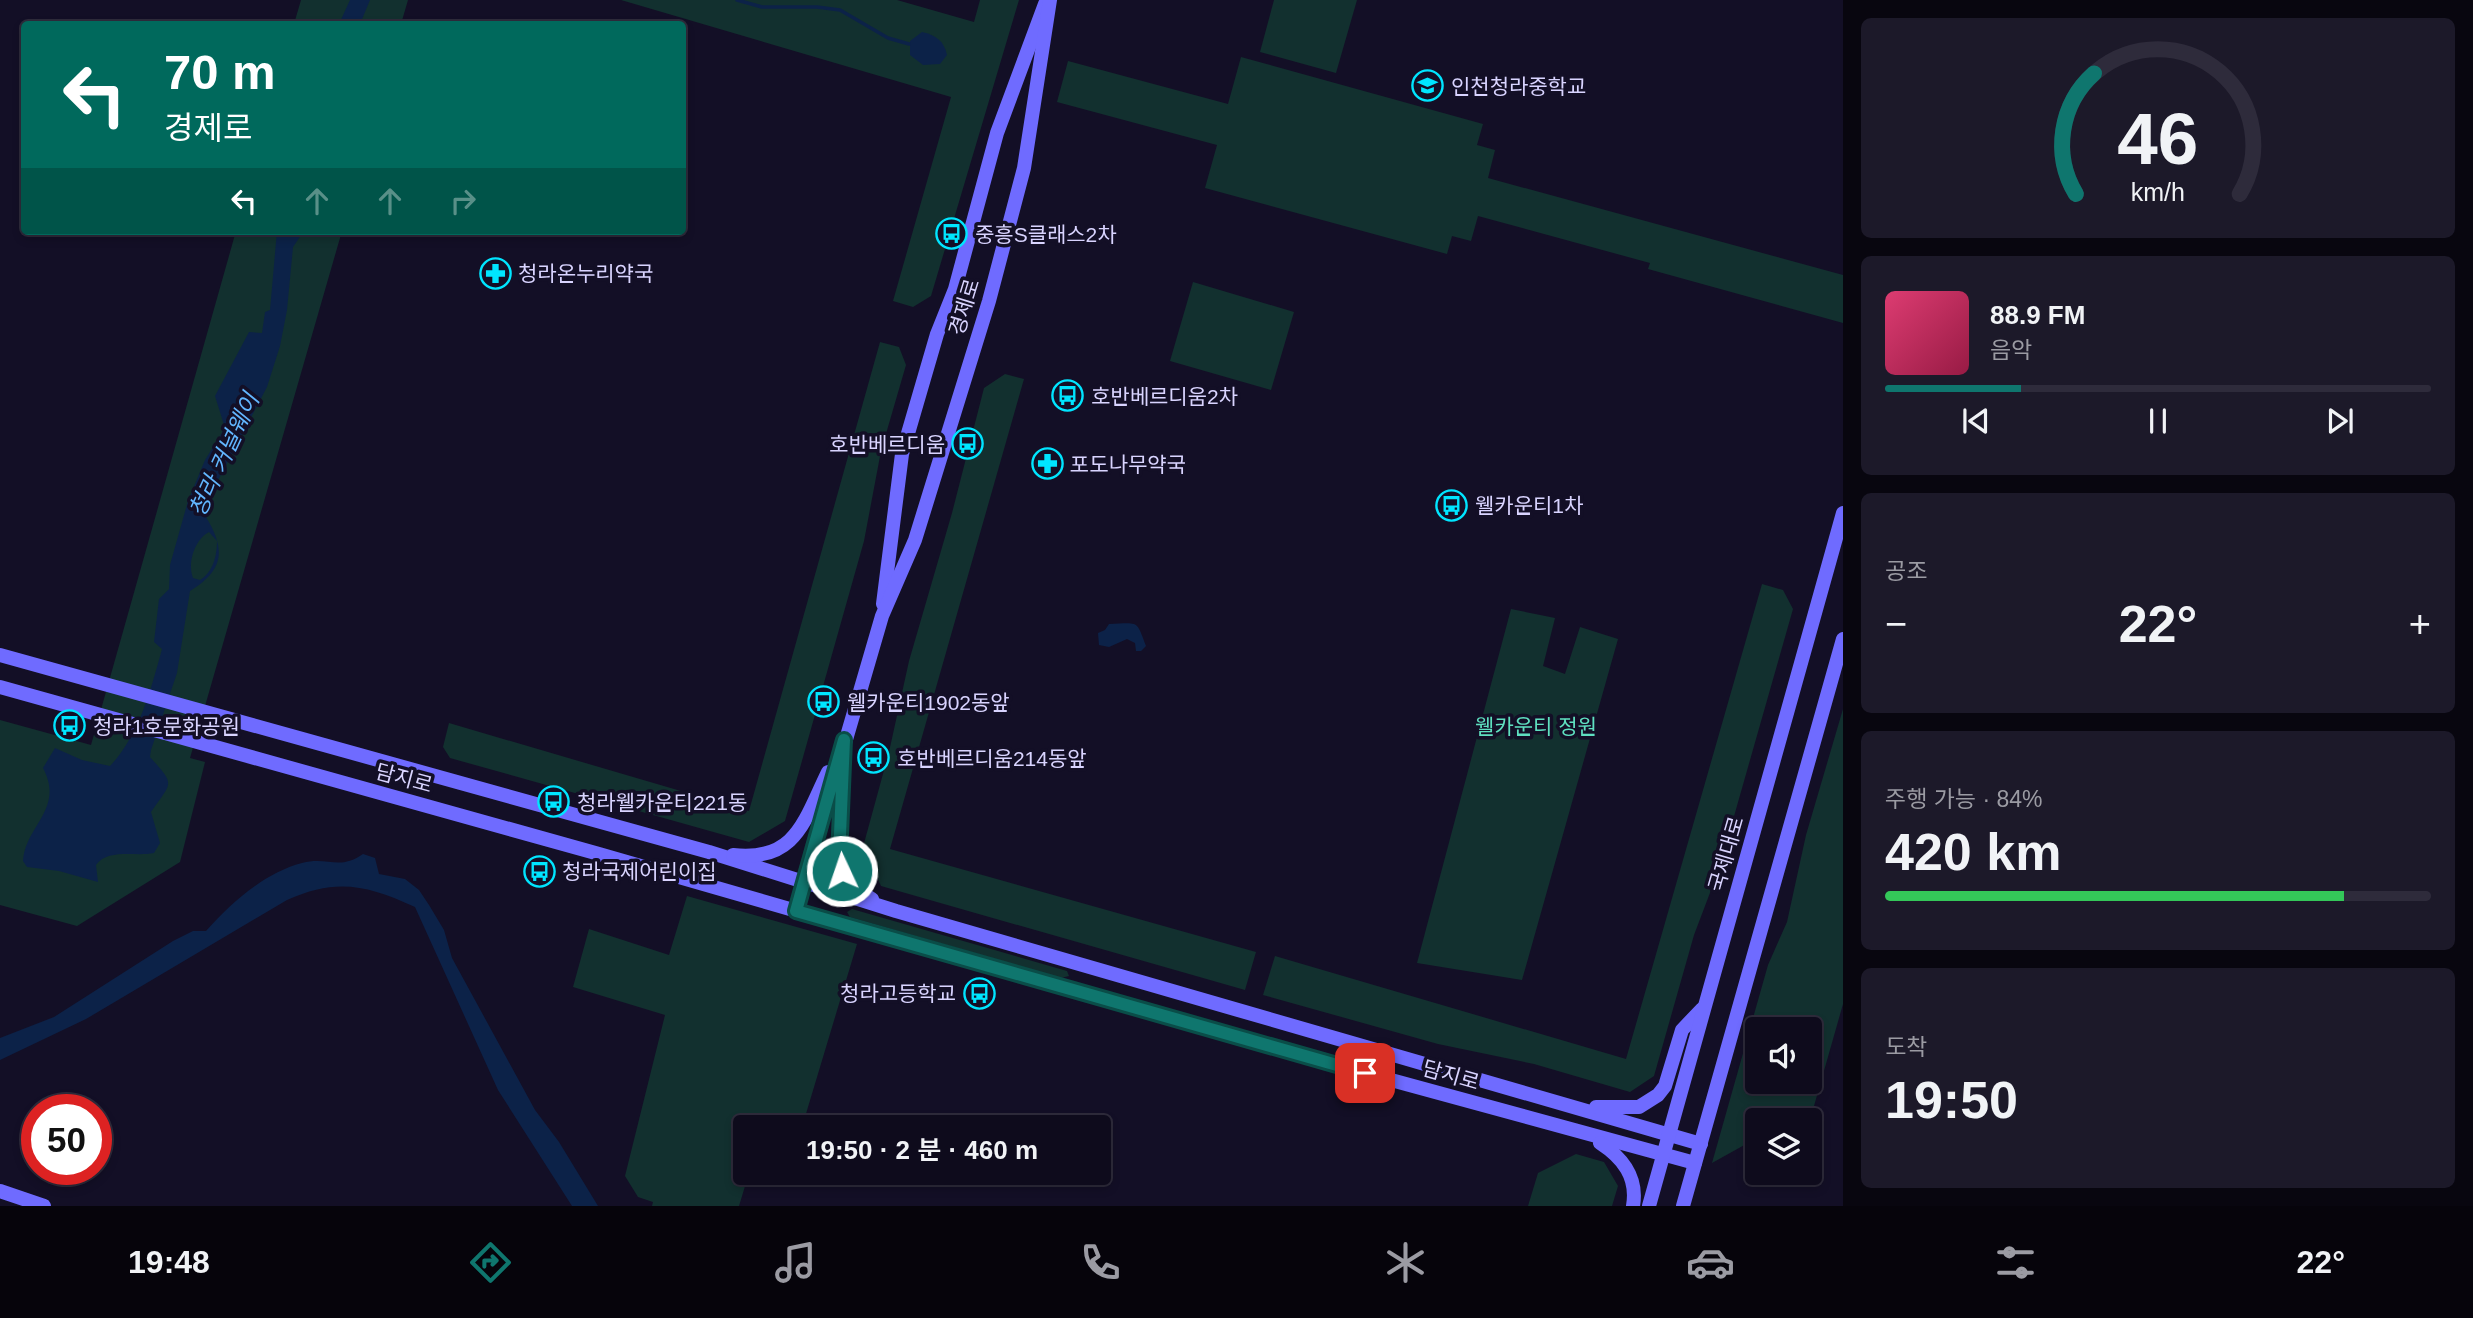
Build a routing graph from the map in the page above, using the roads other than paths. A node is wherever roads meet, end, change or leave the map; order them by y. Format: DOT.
graph roads {
  1 [pos="1048,0"];
  2 [pos="1843,513"];
  3 [pos="882,616"];
  4 [pos="1843,639"];
  5 [pos="0,655"];
  6 [pos="0,687"];
  7 [pos="844,740"];
  8 [pos="709,852"];
  9 [pos="803,883"];
  10 [pos="796,911"];
  11 [pos="896,912"];
  12 [pos="1705,1006"];
  13 [pos="1579,1106"];
  14 [pos="1570,1131"];
  15 [pos="1668,1135"];
  16 [pos="1701,1143"];
  17 [pos="1663,1154"];
  18 [pos="1695,1163"];
  19 [pos="0,1191"];
  20 [pos="1650,1205"];
  21 [pos="44,1206"];
  22 [pos="1633,1206"];
  23 [pos="1683,1206"];
  1 -- 3 [label="main road, 경제로"];
  1 -- 3 [label="main road, 경제로"];
  2 -- 12 [label="main road, 국제대로"];
  3 -- 7 [label="main road, 경제로"];
  4 -- 16 [label="main road"];
  5 -- 8 [label="main road"];
  6 -- 10 [label="main road, 담지로"];
  7 -- 8 [label="main road"];
  7 -- 9 [label="main road, 경제로"];
  7 -- 11 [label="main road"];
  8 -- 9 [label="main road"];
  9 -- 10 [label="main road, 경제로"];
  9 -- 11 [label="main road"];
  10 -- 14 [label="main road, 담지로"];
  11 -- 13 [label="main road"];
  12 -- 13 [label="main road"];
  12 -- 15 [label="main road, 국제대로"];
  13 -- 14 [label="main road"];
  13 -- 15 [label="main road"];
  14 -- 17 [label="main road, 담지로"];
  14 -- 22 [label="main road"];
  15 -- 16 [label="main road"];
  15 -- 17 [label="main road, 국제대로"];
  16 -- 18 [label="main road"];
  17 -- 18 [label="main road, 담지로"];
  17 -- 20 [label="main road, 국제대로"];
  18 -- 23 [label="main road"];
  19 -- 21 [label="main road"];
}
